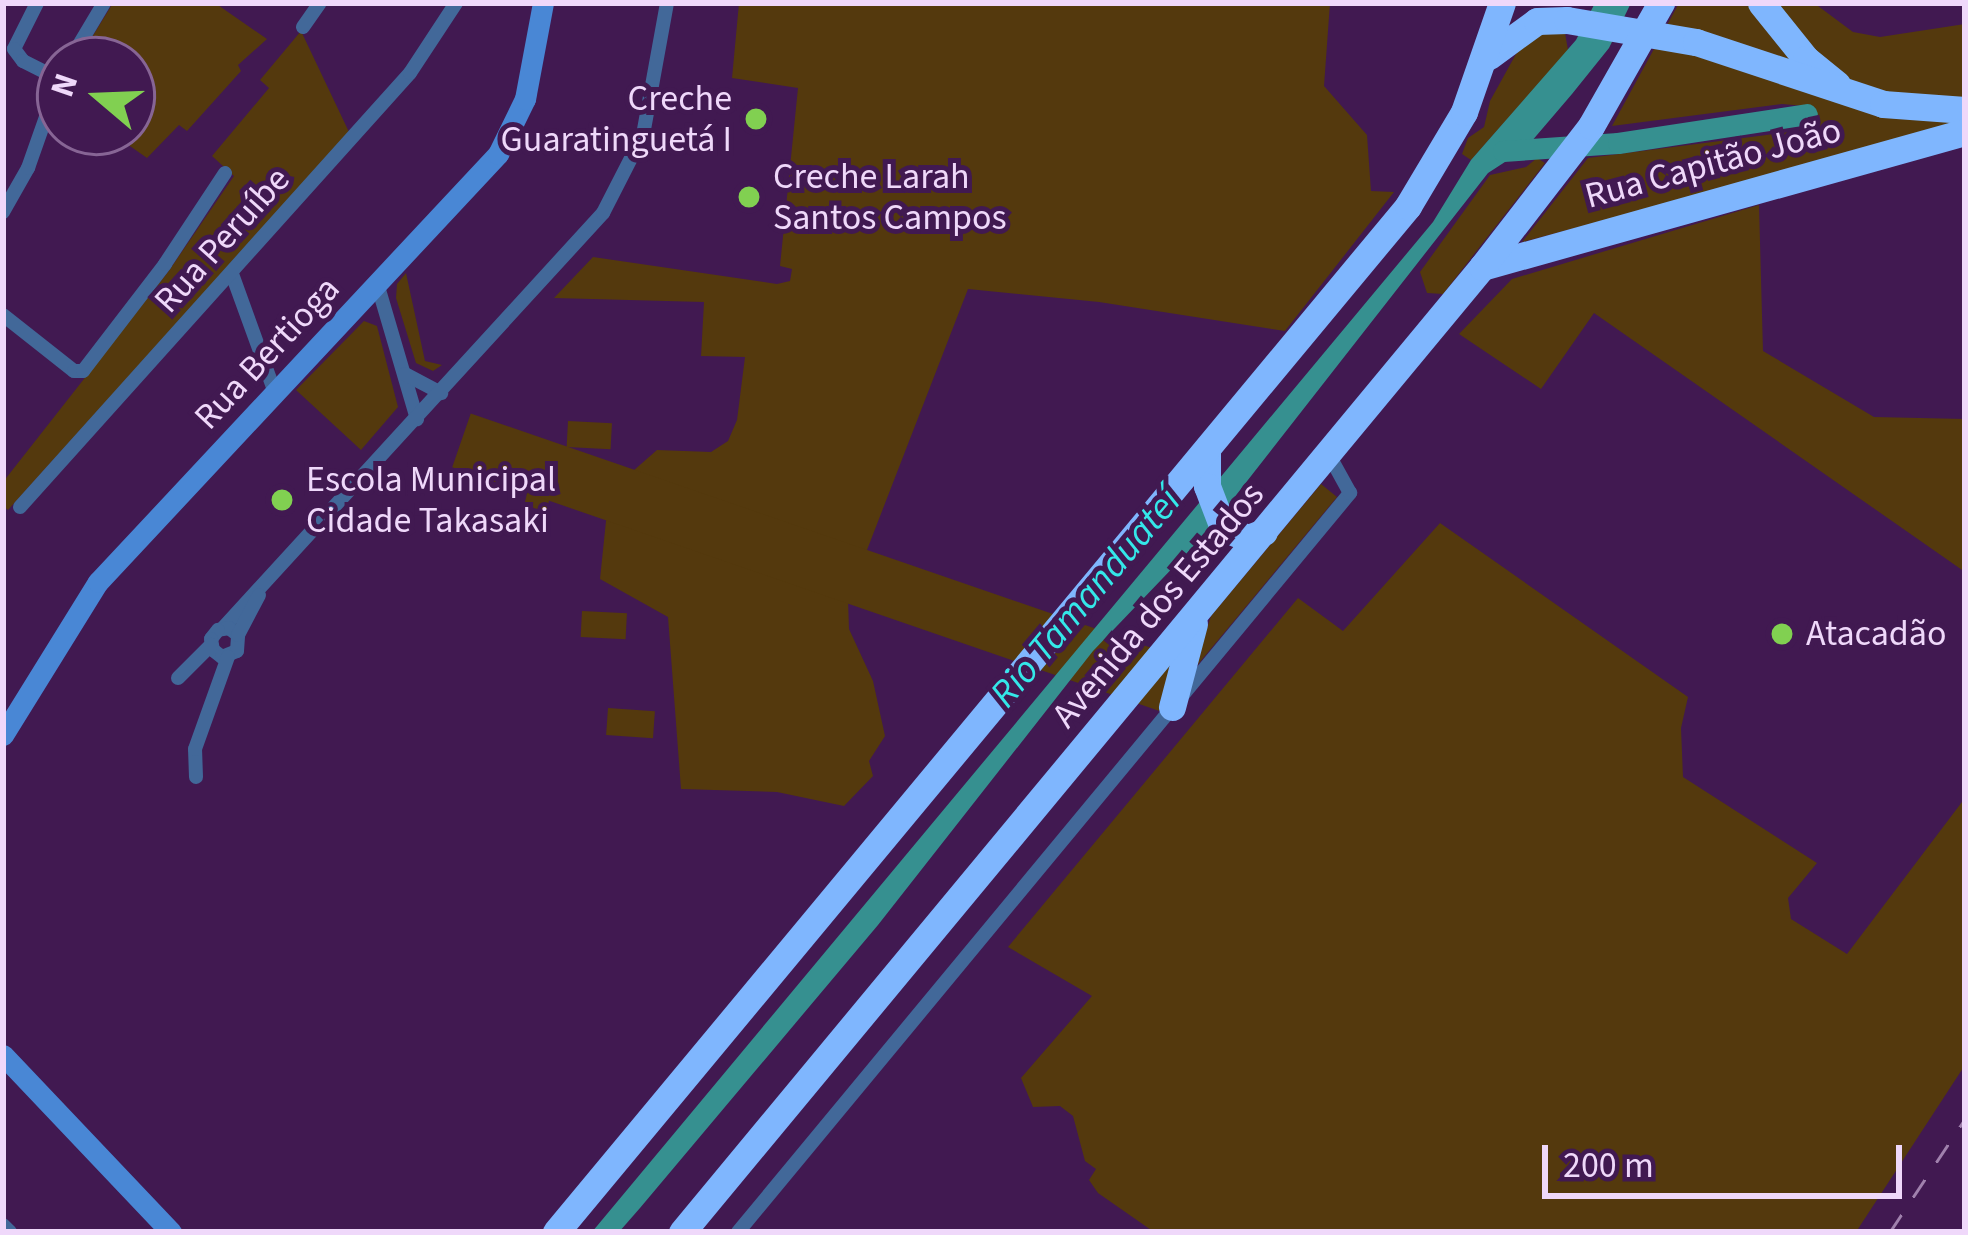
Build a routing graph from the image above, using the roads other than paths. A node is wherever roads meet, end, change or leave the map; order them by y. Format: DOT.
graph roads {
  1 [pos="37,3"];
  2 [pos="104,3"];
  3 [pos="320,3"];
  4 [pos="456,3"];
  5 [pos="543,3"];
  6 [pos="667,3"];
  7 [pos="1502,3"];
  8 [pos="1661,3"];
  9 [pos="1761,3"];
  10 [pos="303,27"];
  11 [pos="1635,30"];
  12 [pos="84,36"];
  13 [pos="1486,58"];
  14 [pos="36,66"];
  15 [pos="1856,97"];
  16 [pos="1965,110"];
  17 [pos="1965,132"];
  18 [pos="36,146"];
  19 [pos="225,173"];
  20 [pos="3,212"];
  21 [pos="1482,267"];
  22 [pos="232,274"];
  23 [pos="377,284"];
  24 [pos="4,318"];
  25 [pos="405,374"];
  26 [pos="275,393"];
  27 [pos="441,393"];
  28 [pos="417,419"];
  29 [pos="1329,455"];
  30 [pos="1207,463"];
  31 [pos="20,507"];
  32 [pos="1264,532"];
  33 [pos="1196,616"];
  34 [pos="230,631"];
  35 [pos="211,645"];
  36 [pos="228,657"];
  37 [pos="178,678"];
  38 [pos="1172,707"];
  39 [pos="3,735"];
  40 [pos="196,777"];
  41 [pos="3,1054"];
  42 [pos="3,1225"];
  43 [pos="10,1232"];
  44 [pos="171,1232"];
  45 [pos="556,1232"];
  46 [pos="682,1232"];
  47 [pos="738,1232"];
  1 -- 14 [label="street"];
  2 -- 12 [label="street"];
  3 -- 10 [label="street"];
  4 -- 22 [label="street, Rua Peruíbe"];
  5 -- 23 [label="street, Rua Bertioga"];
  6 -- 27 [label="street"];
  7 -- 13 [label="highway, Avenida dos Estados"];
  8 -- 11 [label="highway, Avenida dos Estados"];
  9 -- 15 [label="highway"];
  11 -- 13 [label="highway, Rua Capitão João"];
  11 -- 15 [label="highway, Rua Capitão João"];
  11 -- 21 [label="highway, Avenida dos Estados"];
  13 -- 30 [label="highway, Avenida dos Estados"];
  15 -- 16 [label="highway, Rua Capitão João"];
  17 -- 21 [label="highway, Rua Capitão João"];
  18 -- 20 [label="street"];
  19 -- 24 [label="street"];
  21 -- 29 [label="highway, Avenida dos Estados"];
  22 -- 26 [label="street"];
  22 -- 31 [label="street, Rua Peruíbe"];
  23 -- 25 [label="street"];
  23 -- 26 [label="street, Rua Bertioga"];
  25 -- 27 [label="street"];
  25 -- 28 [label="street"];
  26 -- 39 [label="street, Rua Bertioga"];
  27 -- 28 [label="street"];
  28 -- 34 [label="street"];
  29 -- 32 [label="highway, Avenida dos Estados"];
  29 -- 38 [label="street"];
  30 -- 32 [label="highway"];
  30 -- 45 [label="highway, Avenida dos Estados"];
  32 -- 33 [label="highway, Avenida dos Estados"];
  33 -- 38 [label="highway"];
  33 -- 46 [label="highway, Avenida dos Estados"];
  34 -- 35 [label="street"];
  34 -- 36 [label="street"];
  35 -- 36 [label="street"];
  35 -- 37 [label="street"];
  36 -- 40 [label="street"];
  38 -- 47 [label="street"];
  41 -- 44 [label="street"];
  42 -- 43 [label="street"];
}
